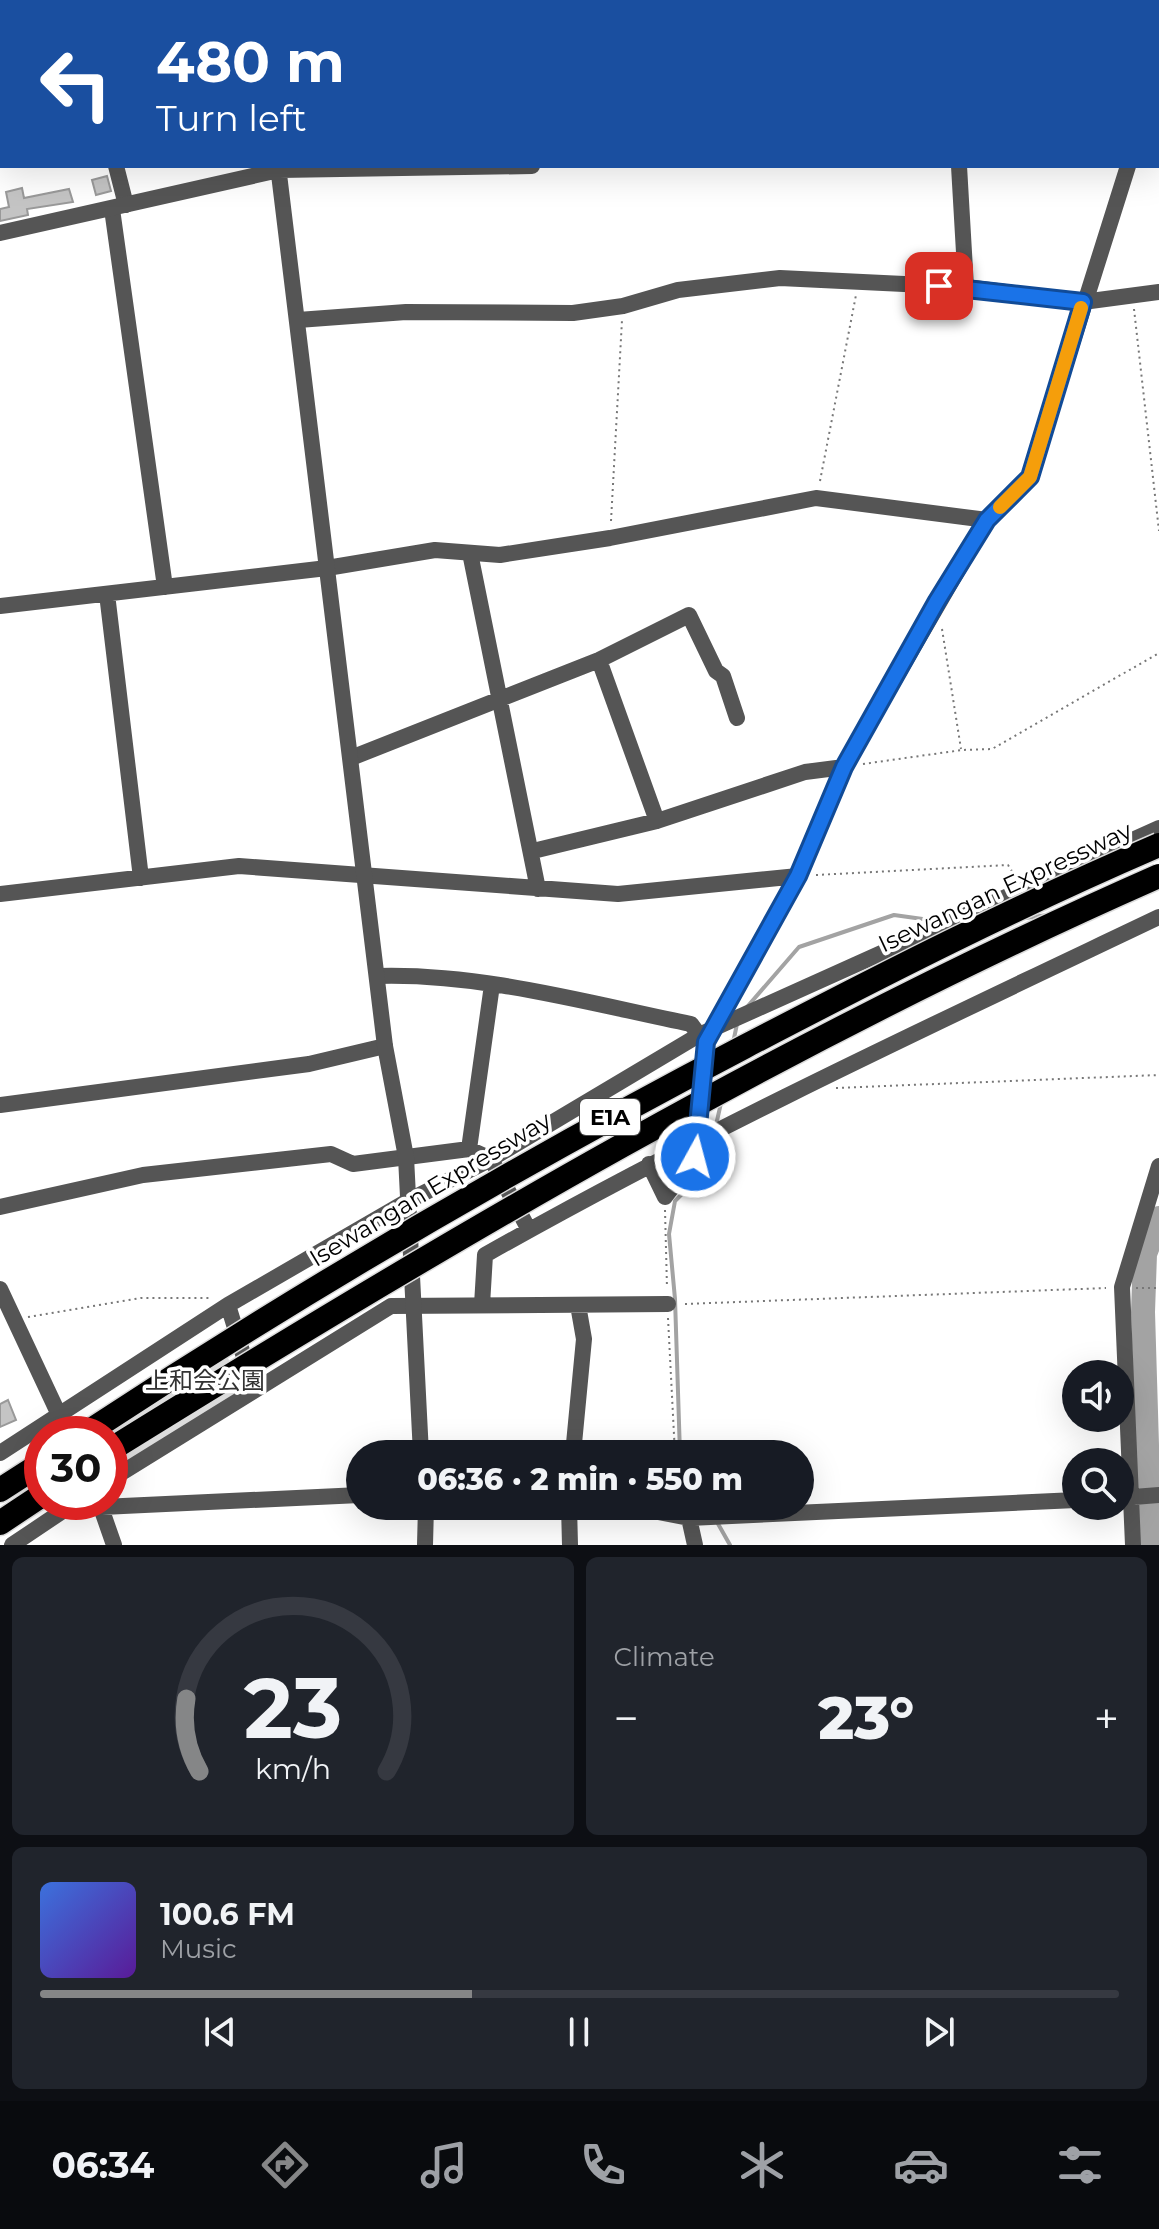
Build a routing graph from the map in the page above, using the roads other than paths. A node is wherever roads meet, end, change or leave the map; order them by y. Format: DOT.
graph roads {
  1 [pos="116,168"];
  2 [pos="278,168"];
  3 [pos="959,168"];
  4 [pos="1127,168"];
  5 [pos="119,207"];
  6 [pos="0,233"];
  7 [pos="966,287"];
  8 [pos="1159,292"];
  9 [pos="1083,302"];
  10 [pos="298,320"];
  11 [pos="987,520"];
  12 [pos="470,553"];
  13 [pos="327,568"];
  14 [pos="165,587"];
  15 [pos="107,594"];
  16 [pos="0,606"];
  17 [pos="599,660"];
  18 [pos="502,699"];
  19 [pos="737,718"];
  20 [pos="351,758"];
  21 [pos="844,767"];
  22 [pos="657,821"];
  23 [pos="1159,828"];
  24 [pos="1159,845"];
  25 [pos="533,851"];
  26 [pos="798,876"];
  27 [pos="1159,876"];
  28 [pos="141,878"];
  29 [pos="366,878"];
  30 [pos="538,889"];
  31 [pos="0,894"];
  32 [pos="1159,917"];
  33 [pos="377,976"];
  34 [pos="492,985"];
  35 [pos="718,1025"];
  36 [pos="699,1035"];
  37 [pos="385,1046"];
  38 [pos="0,1105"];
  39 [pos="697,1142"];
  40 [pos="469,1149"];
  41 [pos="406,1157"];
  42 [pos="491,1159"];
  43 [pos="649,1164"];
  44 [pos="1159,1166"];
  45 [pos="406,1202"];
  46 [pos="0,1207"];
  47 [pos="529,1230"];
  48 [pos="0,1289"];
  49 [pos="668,1304"];
  50 [pos="228,1305"];
  51 [pos="413,1305"];
  52 [pos="482,1305"];
  53 [pos="578,1305"];
  54 [pos="254,1390"];
  55 [pos="59,1414"];
  56 [pos="114,1416"];
  57 [pos="128,1439"];
  58 [pos="420,1440"];
  59 [pos="574,1440"];
  60 [pos="1128,1448"];
  61 [pos="0,1453"];
  62 [pos="128,1469"];
  63 [pos="24,1475"];
  64 [pos="0,1490"];
  65 [pos="1159,1495"];
  66 [pos="346,1496"];
  67 [pos="1134,1497"];
  68 [pos="1062,1501"];
  69 [pos="128,1504"];
  70 [pos="24,1507"];
  71 [pos="814,1512"];
  72 [pos="49,1520"];
  73 [pos="105,1520"];
  74 [pos="426,1520"];
  75 [pos="569,1520"];
  76 [pos="689,1520"];
  77 [pos="1131,1520"];
  78 [pos="0,1523"];
  79 [pos="12,1545"];
  80 [pos="114,1545"];
  81 [pos="425,1545"];
  82 [pos="570,1545"];
  83 [pos="695,1545"];
  84 [pos="1133,1545"];
  1 -- 5 [label="street"];
  2 -- 5 [label="street"];
  2 -- 10 [label="street"];
  3 -- 7 [label="street"];
  4 -- 9 [label="street"];
  5 -- 6 [label="street"];
  5 -- 14 [label="street"];
  7 -- 9 [label="street"];
  7 -- 10 [label="street"];
  8 -- 9 [label="street"];
  9 -- 11 [label="street"];
  10 -- 13 [label="street"];
  11 -- 12 [label="street"];
  11 -- 21 [label="street"];
  12 -- 13 [label="street"];
  12 -- 18 [label="street"];
  13 -- 14 [label="street"];
  13 -- 20 [label="street"];
  14 -- 15 [label="street"];
  15 -- 16 [label="street"];
  15 -- 28 [label="street"];
  17 -- 18 [label="street"];
  17 -- 19 [label="street"];
  17 -- 22 [label="street"];
  18 -- 20 [label="street"];
  18 -- 25 [label="street"];
  20 -- 29 [label="street"];
  21 -- 22 [label="street"];
  21 -- 26 [label="street"];
  22 -- 25 [label="street"];
  23 -- 35 [label="street"];
  24 -- 56 [label="highway, Isewangan Expressway / E1A, bridge"];
  25 -- 30 [label="street"];
  26 -- 30 [label="street"];
  26 -- 35 [label="street"];
  27 -- 57 [label="highway, E1A, bridge"];
  28 -- 29 [label="street"];
  28 -- 31 [label="street"];
  29 -- 30 [label="street"];
  29 -- 33 [label="street"];
  32 -- 39 [label="street"];
  33 -- 34 [label="street"];
  33 -- 37 [label="street"];
  34 -- 36 [label="street"];
  34 -- 40 [label="street"];
  35 -- 36 [label="street"];
  35 -- 39 [label="street"];
  36 -- 42 [label="street"];
  37 -- 38 [label="street"];
  37 -- 41 [label="street"];
  39 -- 43 [label="street"];
  39 -- 43 [label="street"];
  40 -- 41 [label="street"];
  40 -- 42 [label="street"];
  41 -- 45 [label="street"];
  41 -- 46 [label="street"];
  42 -- 45 [label="street"];
  42 -- 47 [label="street"];
  43 -- 47 [label="street"];
  44 -- 60 [label="street"];
  45 -- 50 [label="street"];
  45 -- 51 [label="street"];
  47 -- 52 [label="street"];
  48 -- 55 [label="street"];
  49 -- 53 [label="street"];
  50 -- 54 [label="street"];
  50 -- 55 [label="street"];
  51 -- 52 [label="street"];
  51 -- 54 [label="street"];
  51 -- 58 [label="street"];
  52 -- 53 [label="street"];
  53 -- 59 [label="street"];
  54 -- 62 [label="street"];
  55 -- 61 [label="street"];
  63 -- 64 [label="highway"];
  65 -- 67 [label="street"];
  66 -- 69 [label="street"];
  68 -- 71 [label="street"];
  70 -- 78 [label="highway"];
  72 -- 79 [label="street"];
  73 -- 80 [label="street"];
  74 -- 81 [label="street"];
  75 -- 82 [label="street"];
  76 -- 83 [label="street"];
  77 -- 84 [label="street"];
}
